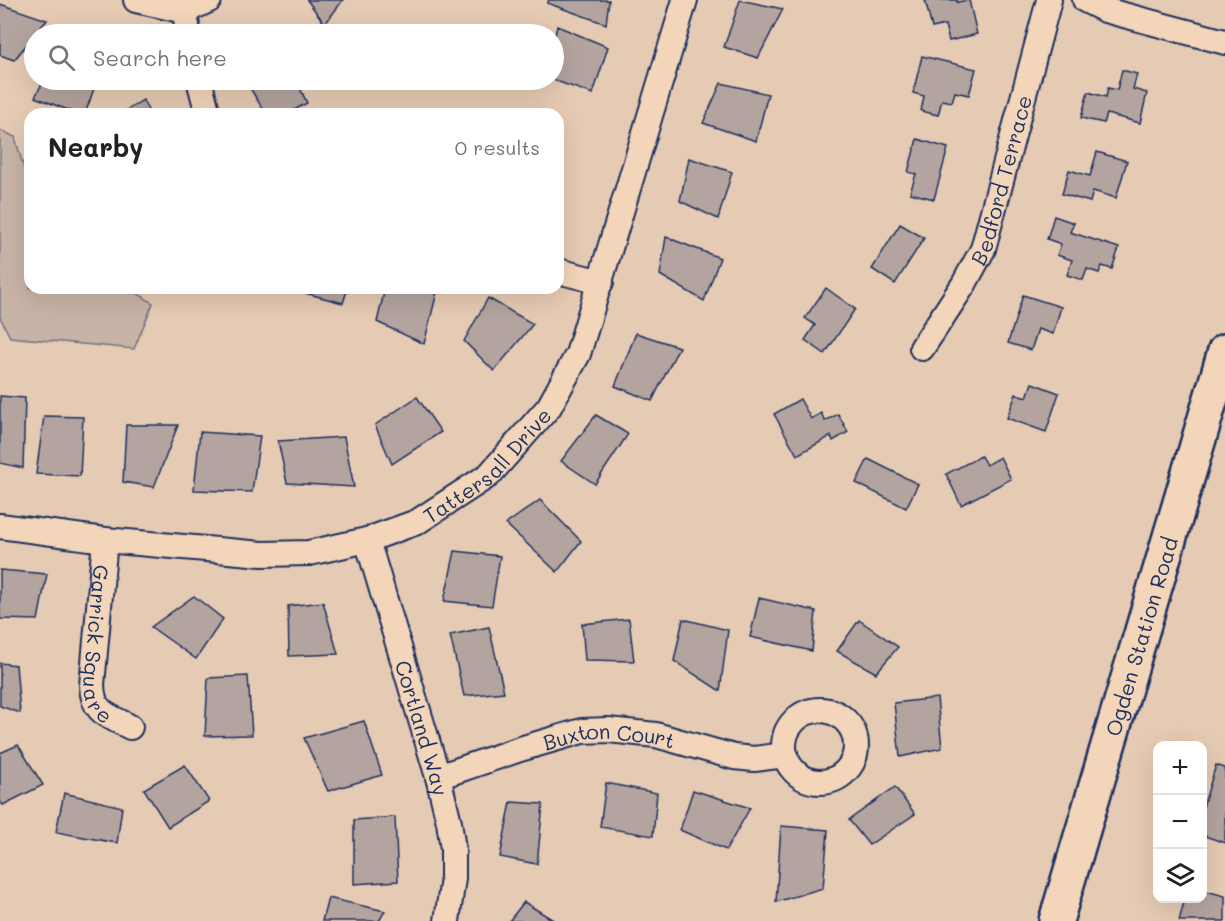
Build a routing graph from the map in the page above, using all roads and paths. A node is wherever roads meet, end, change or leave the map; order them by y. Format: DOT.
graph roads {
  1 [pos="136,0"];
  2 [pos="209,0"];
  3 [pos="685,0"];
  4 [pos="1049,0"];
  5 [pos="1085,0"];
  6 [pos="185,11"];
  7 [pos="187,24"];
  8 [pos="1225,42"];
  9 [pos="202,90"];
  10 [pos="206,108"];
  11 [pos="564,273"];
  12 [pos="601,282"];
  13 [pos="922,348"];
  14 [pos="1225,351"];
  15 [pos="0,526"];
  16 [pos="105,540"];
  17 [pos="367,540"];
  18 [pos="130,727"];
  19 [pos="785,755"];
  20 [pos="438,777"];
  21 [pos="447,921"];
  22 [pos="1056,921"];
  1 -- 6 [label="street"];
  2 -- 6 [label="street"];
  3 -- 12 [label="street, Tattersall Drive"];
  4 -- 13 [label="street, Bedford Terrace"];
  5 -- 8 [label="street"];
  6 -- 7 [label="street"];
  9 -- 10 [label="street"];
  11 -- 12 [label="street"];
  12 -- 17 [label="street, Tattersall Drive"];
  14 -- 22 [label="street, Ogden Station Road"];
  15 -- 16 [label="street, Tattersall Drive"];
  16 -- 17 [label="street, Tattersall Drive"];
  16 -- 18 [label="street, Garrick Square"];
  17 -- 20 [label="street, Cortland Way"];
  19 -- 20 [label="street, Buxton Court"];
  20 -- 21 [label="street, Cortland Way"];
}
